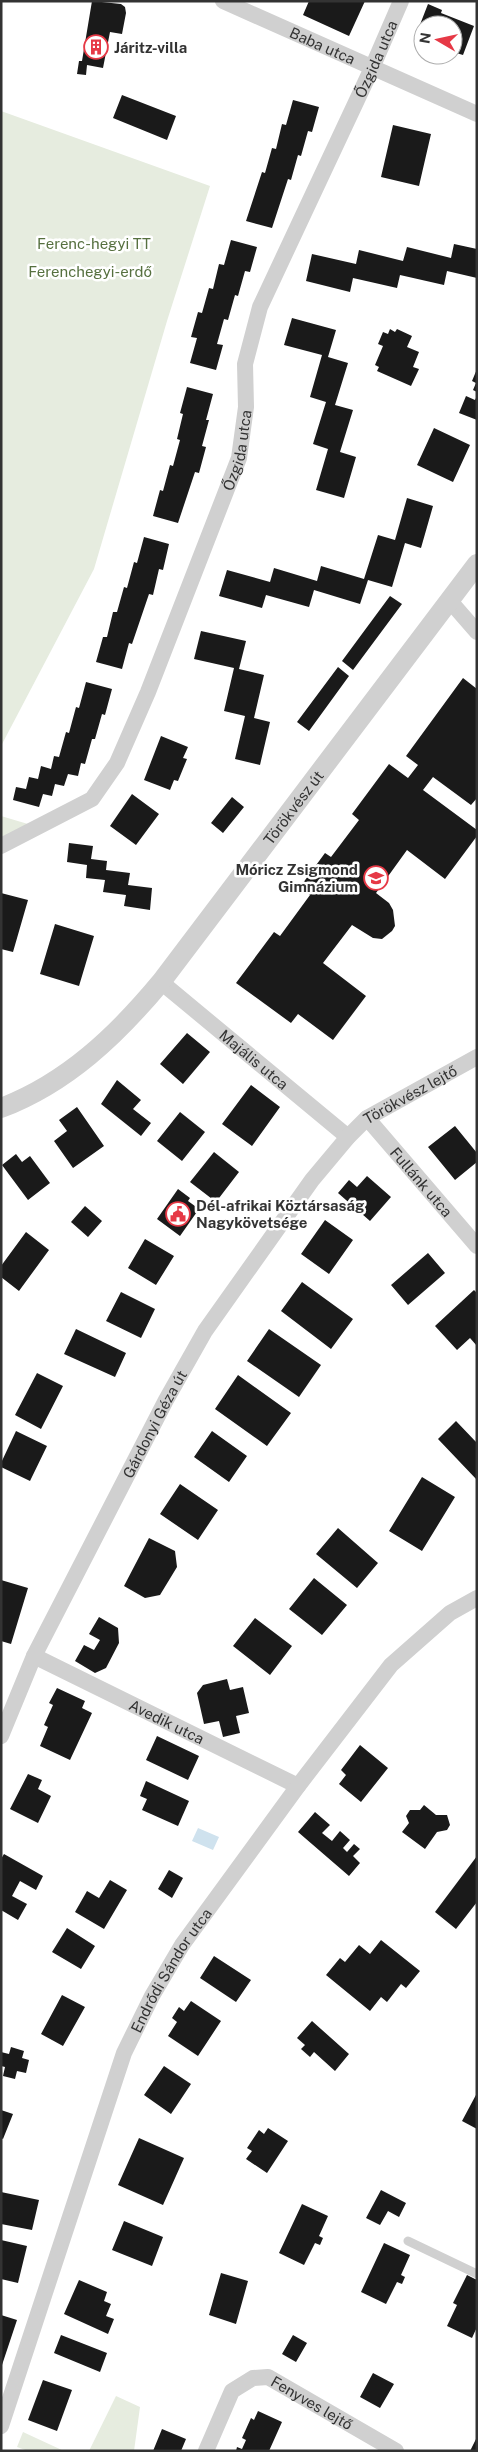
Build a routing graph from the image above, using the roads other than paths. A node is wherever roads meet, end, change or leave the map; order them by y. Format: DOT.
graph roads {
  1 [pos="223,1"];
  2 [pos="401,1"];
  3 [pos="372,68"];
  4 [pos="477,114"];
  5 [pos="477,564"];
  6 [pos="450,600"];
  7 [pos="477,632"];
  8 [pos="1,846"];
  9 [pos="161,982"];
  10 [pos="477,1057"];
  11 [pos="1,1108"];
  12 [pos="367,1118"];
  13 [pos="348,1137"];
  14 [pos="477,1246"];
  15 [pos="477,1598"];
  16 [pos="34,1656"];
  17 [pos="1,1736"];
  18 [pos="298,1786"];
  19 [pos="408,2241"];
  20 [pos="477,2274"];
  21 [pos="1,2426"];
  22 [pos="206,2451"];
  23 [pos="396,2451"];
  1 -- 3 [label="street, Baba utca"];
  2 -- 3 [label="street, Őzgida utca"];
  3 -- 4 [label="street, Baba utca"];
  3 -- 8 [label="street, Őzgida utca"];
  5 -- 6 [label="street, Törökvész út"];
  6 -- 7 [label="street"];
  6 -- 9 [label="street, Törökvész út"];
  9 -- 11 [label="street, Törökvész út"];
  9 -- 13 [label="street, Majális utca"];
  10 -- 12 [label="street, Törökvész lejtő"];
  12 -- 13 [label="street, Törökvész lejtő"];
  12 -- 14 [label="street, Fullánk utca"];
  13 -- 16 [label="street, Gárdonyi Géza út"];
  15 -- 18 [label="street, Endrődi Sándor utca"];
  16 -- 17 [label="street, Gárdonyi Géza út"];
  16 -- 18 [label="street, Avedik utca"];
  18 -- 21 [label="street, Endrődi Sándor utca"];
  19 -- 20 [label="lane"];
  22 -- 23 [label="street, Fenyves lejtő"];
}
